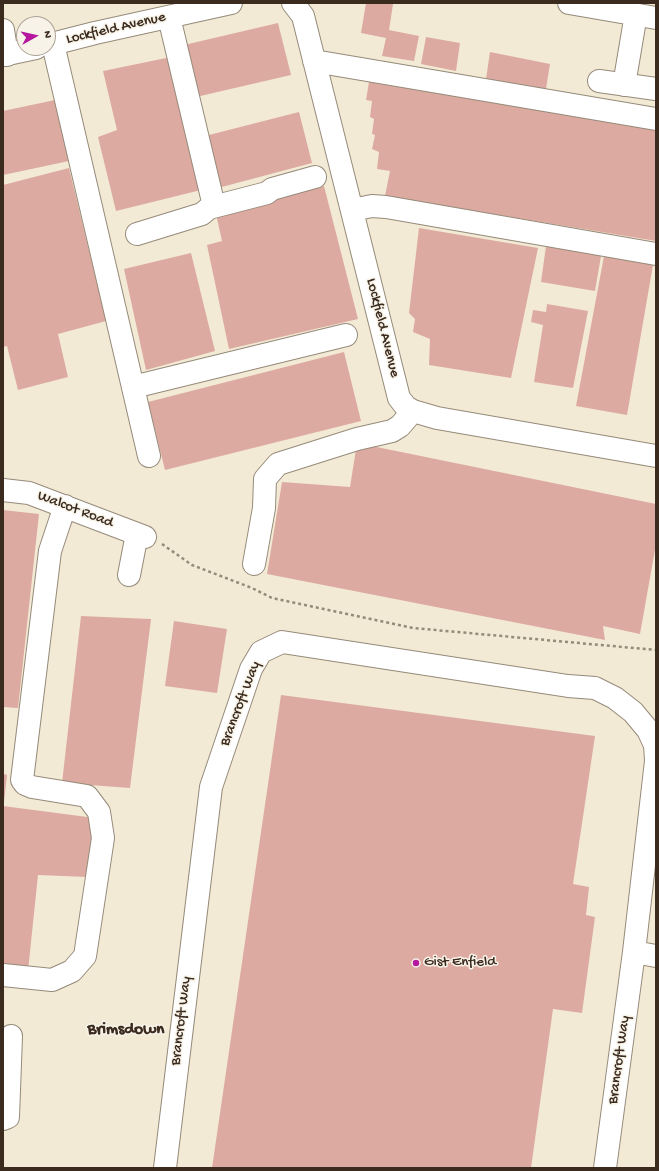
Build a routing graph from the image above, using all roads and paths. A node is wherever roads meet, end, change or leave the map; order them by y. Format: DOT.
graph roads {
  1 [pos="231,3"];
  2 [pos="293,3"];
  3 [pos="569,3"];
  4 [pos="646,16"];
  5 [pos="169,17"];
  6 [pos="3,30"];
  7 [pos="56,44"];
  8 [pos="16,53"];
  9 [pos="5,55"];
  10 [pos="49,56"];
  11 [pos="314,61"];
  12 [pos="599,82"];
  13 [pos="624,85"];
  14 [pos="656,89"];
  15 [pos="656,119"];
  16 [pos="315,177"];
  17 [pos="214,206"];
  18 [pos="352,210"];
  19 [pos="137,234"];
  20 [pos="656,254"];
  21 [pos="346,335"];
  22 [pos="133,387"];
  23 [pos="413,411"];
  24 [pos="149,456"];
  25 [pos="656,456"];
  26 [pos="3,490"];
  27 [pos="65,506"];
  28 [pos="141,535"];
  29 [pos="254,564"];
  30 [pos="129,575"];
  31 [pos="656,650"];
  32 [pos="656,760"];
  33 [pos="634,952"];
  34 [pos="656,956"];
  35 [pos="3,975"];
  36 [pos="11,1036"];
  37 [pos="3,1118"];
  38 [pos="165,1168"];
  39 [pos="605,1168"];
  1 -- 5 [label="street, Lockfield Avenue"];
  2 -- 11 [label="street, Lockfield Avenue"];
  3 -- 4 [label="street"];
  4 -- 13 [label="street"];
  5 -- 7 [label="street, Lockfield Avenue"];
  5 -- 17 [label="street"];
  6 -- 9 [label="street"];
  8 -- 9 [label="street, Lockfield Avenue"];
  10 -- 22 [label="street"];
  11 -- 15 [label="street"];
  11 -- 18 [label="street, Lockfield Avenue"];
  12 -- 13 [label="street"];
  13 -- 14 [label="street"];
  16 -- 17 [label="street"];
  17 -- 19 [label="street"];
  18 -- 20 [label="street"];
  18 -- 23 [label="street, Lockfield Avenue"];
  21 -- 22 [label="street"];
  22 -- 24 [label="street"];
  23 -- 25 [label="street, Lockfield Avenue"];
  23 -- 29 [label="street"];
  26 -- 27 [label="street, Walcot Road"];
  27 -- 28 [label="street, Walcot Road"];
  27 -- 35 [label="street"];
  28 -- 30 [label="street"];
  28 -- 31 [label="path"];
  32 -- 33 [label="street, Brancroft Way"];
  32 -- 38 [label="street, Brancroft Way"];
  33 -- 34 [label="street"];
  33 -- 39 [label="street, Brancroft Way"];
  36 -- 37 [label="street"];
}
